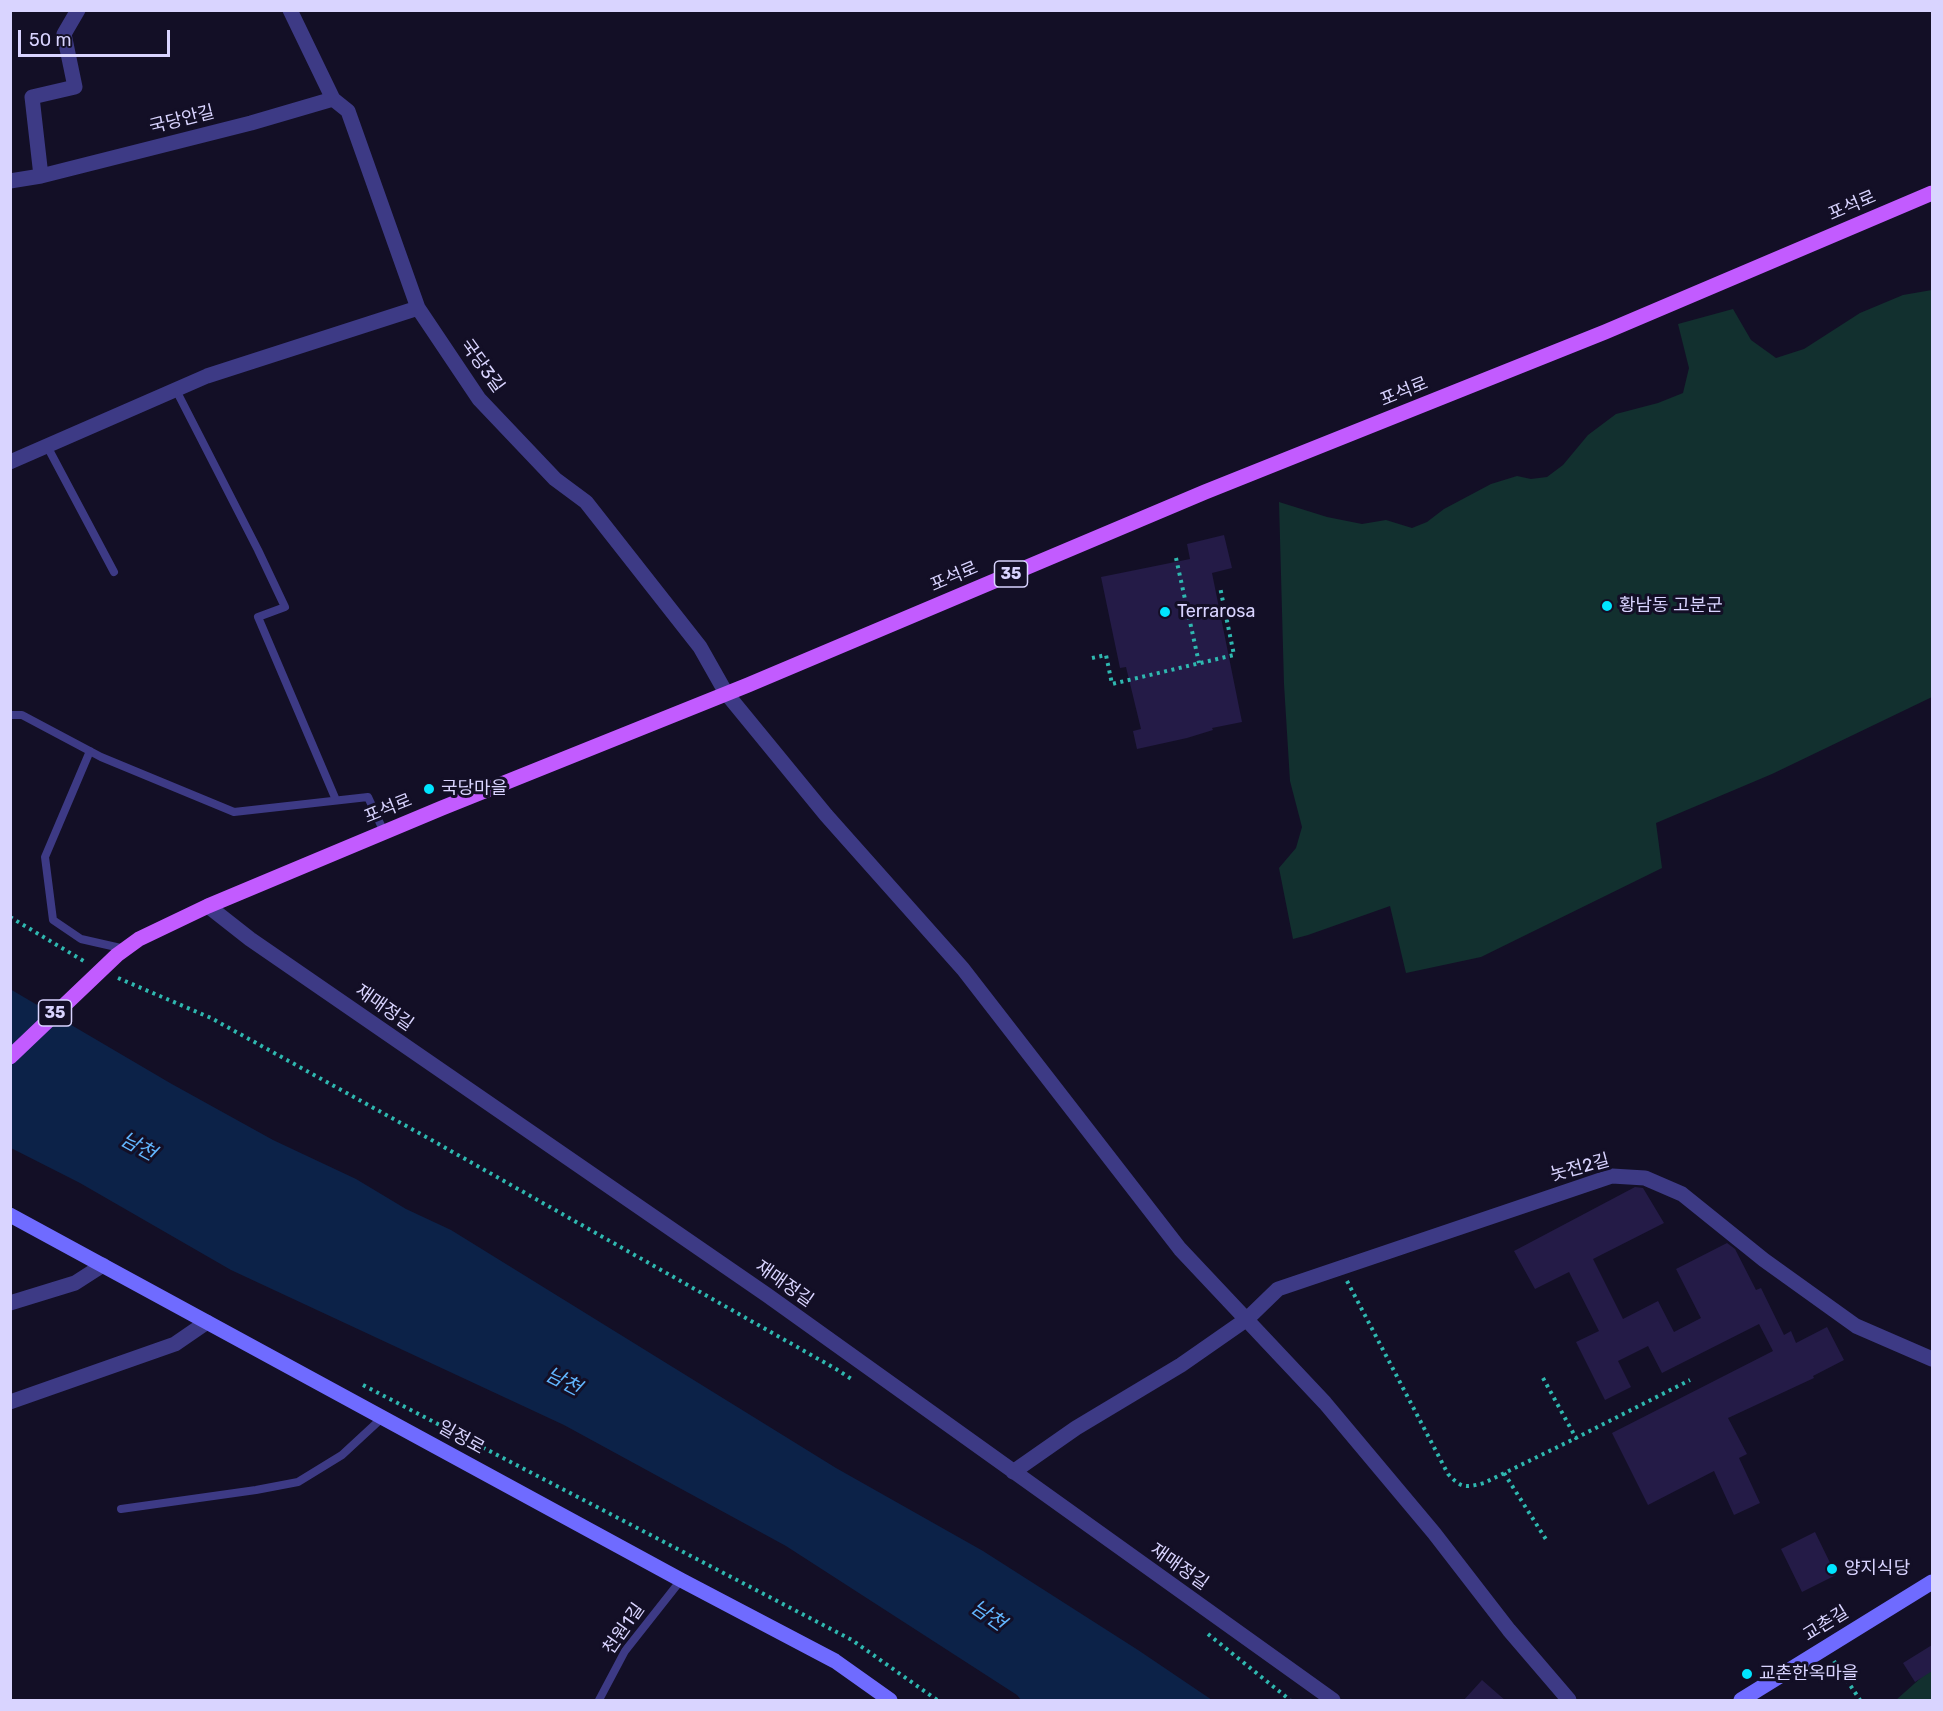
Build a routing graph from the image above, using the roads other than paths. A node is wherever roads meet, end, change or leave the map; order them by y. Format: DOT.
graph roads {
  1 [pos="78,10"];
  2 [pos="291,10"];
  3 [pos="333,99"];
  4 [pos="40,176"];
  5 [pos="10,181"];
  6 [pos="1932,193"];
  7 [pos="418,308"];
  8 [pos="176,390"];
  9 [pos="47,446"];
  10 [pos="10,462"];
  11 [pos="114,572"];
  12 [pos="726,693"];
  13 [pos="10,715"];
  14 [pos="90,751"];
  15 [pos="336,800"];
  16 [pos="384,832"];
  17 [pos="208,906"];
  18 [pos="125,949"];
  19 [pos="10,1057"];
  20 [pos="10,1215"];
  21 [pos="103,1265"];
  22 [pos="10,1303"];
  23 [pos="1247,1319"];
  24 [pos="207,1322"];
  25 [pos="1932,1359"];
  26 [pos="10,1402"];
  27 [pos="382,1418"];
  28 [pos="1013,1472"];
  29 [pos="121,1509"];
  30 [pos="681,1580"];
  31 [pos="1932,1582"];
  32 [pos="599,1701"];
  33 [pos="890,1701"];
  34 [pos="1333,1701"];
  35 [pos="1569,1701"];
  36 [pos="1741,1701"];
  1 -- 4 [label="street"];
  2 -- 3 [label="street, 국당3길"];
  3 -- 4 [label="street, 국당안길"];
  3 -- 7 [label="street, 국당3길"];
  4 -- 5 [label="street, 국당안길"];
  6 -- 12 [label="main road, 포석로 / 35"];
  7 -- 8 [label="street"];
  7 -- 12 [label="street, 국당3길"];
  8 -- 9 [label="street"];
  8 -- 15 [label="lane"];
  9 -- 10 [label="street"];
  9 -- 11 [label="lane"];
  12 -- 16 [label="main road, 포석로 / 35"];
  12 -- 23 [label="street, 국당3길"];
  13 -- 14 [label="lane"];
  14 -- 15 [label="lane"];
  14 -- 18 [label="lane"];
  15 -- 16 [label="lane"];
  16 -- 17 [label="main road, 포석로 / 35"];
  17 -- 18 [label="main road, 포석로 / 35"];
  17 -- 28 [label="street, 재매정길"];
  18 -- 19 [label="main road, 포석로 / 35"];
  20 -- 21 [label="street, 일정로"];
  21 -- 22 [label="street"];
  21 -- 24 [label="street, 일정로"];
  23 -- 25 [label="street, 놋전2길"];
  23 -- 28 [label="street, 놋전2길"];
  23 -- 35 [label="street, 국당3길"];
  24 -- 26 [label="street"];
  24 -- 27 [label="street, 일정로"];
  27 -- 29 [label="lane"];
  27 -- 30 [label="street, 일정로"];
  28 -- 34 [label="street, 재매정길"];
  30 -- 32 [label="lane, 천원1길"];
  30 -- 33 [label="street, 일정로"];
  31 -- 36 [label="street, 교촌길"];
}
